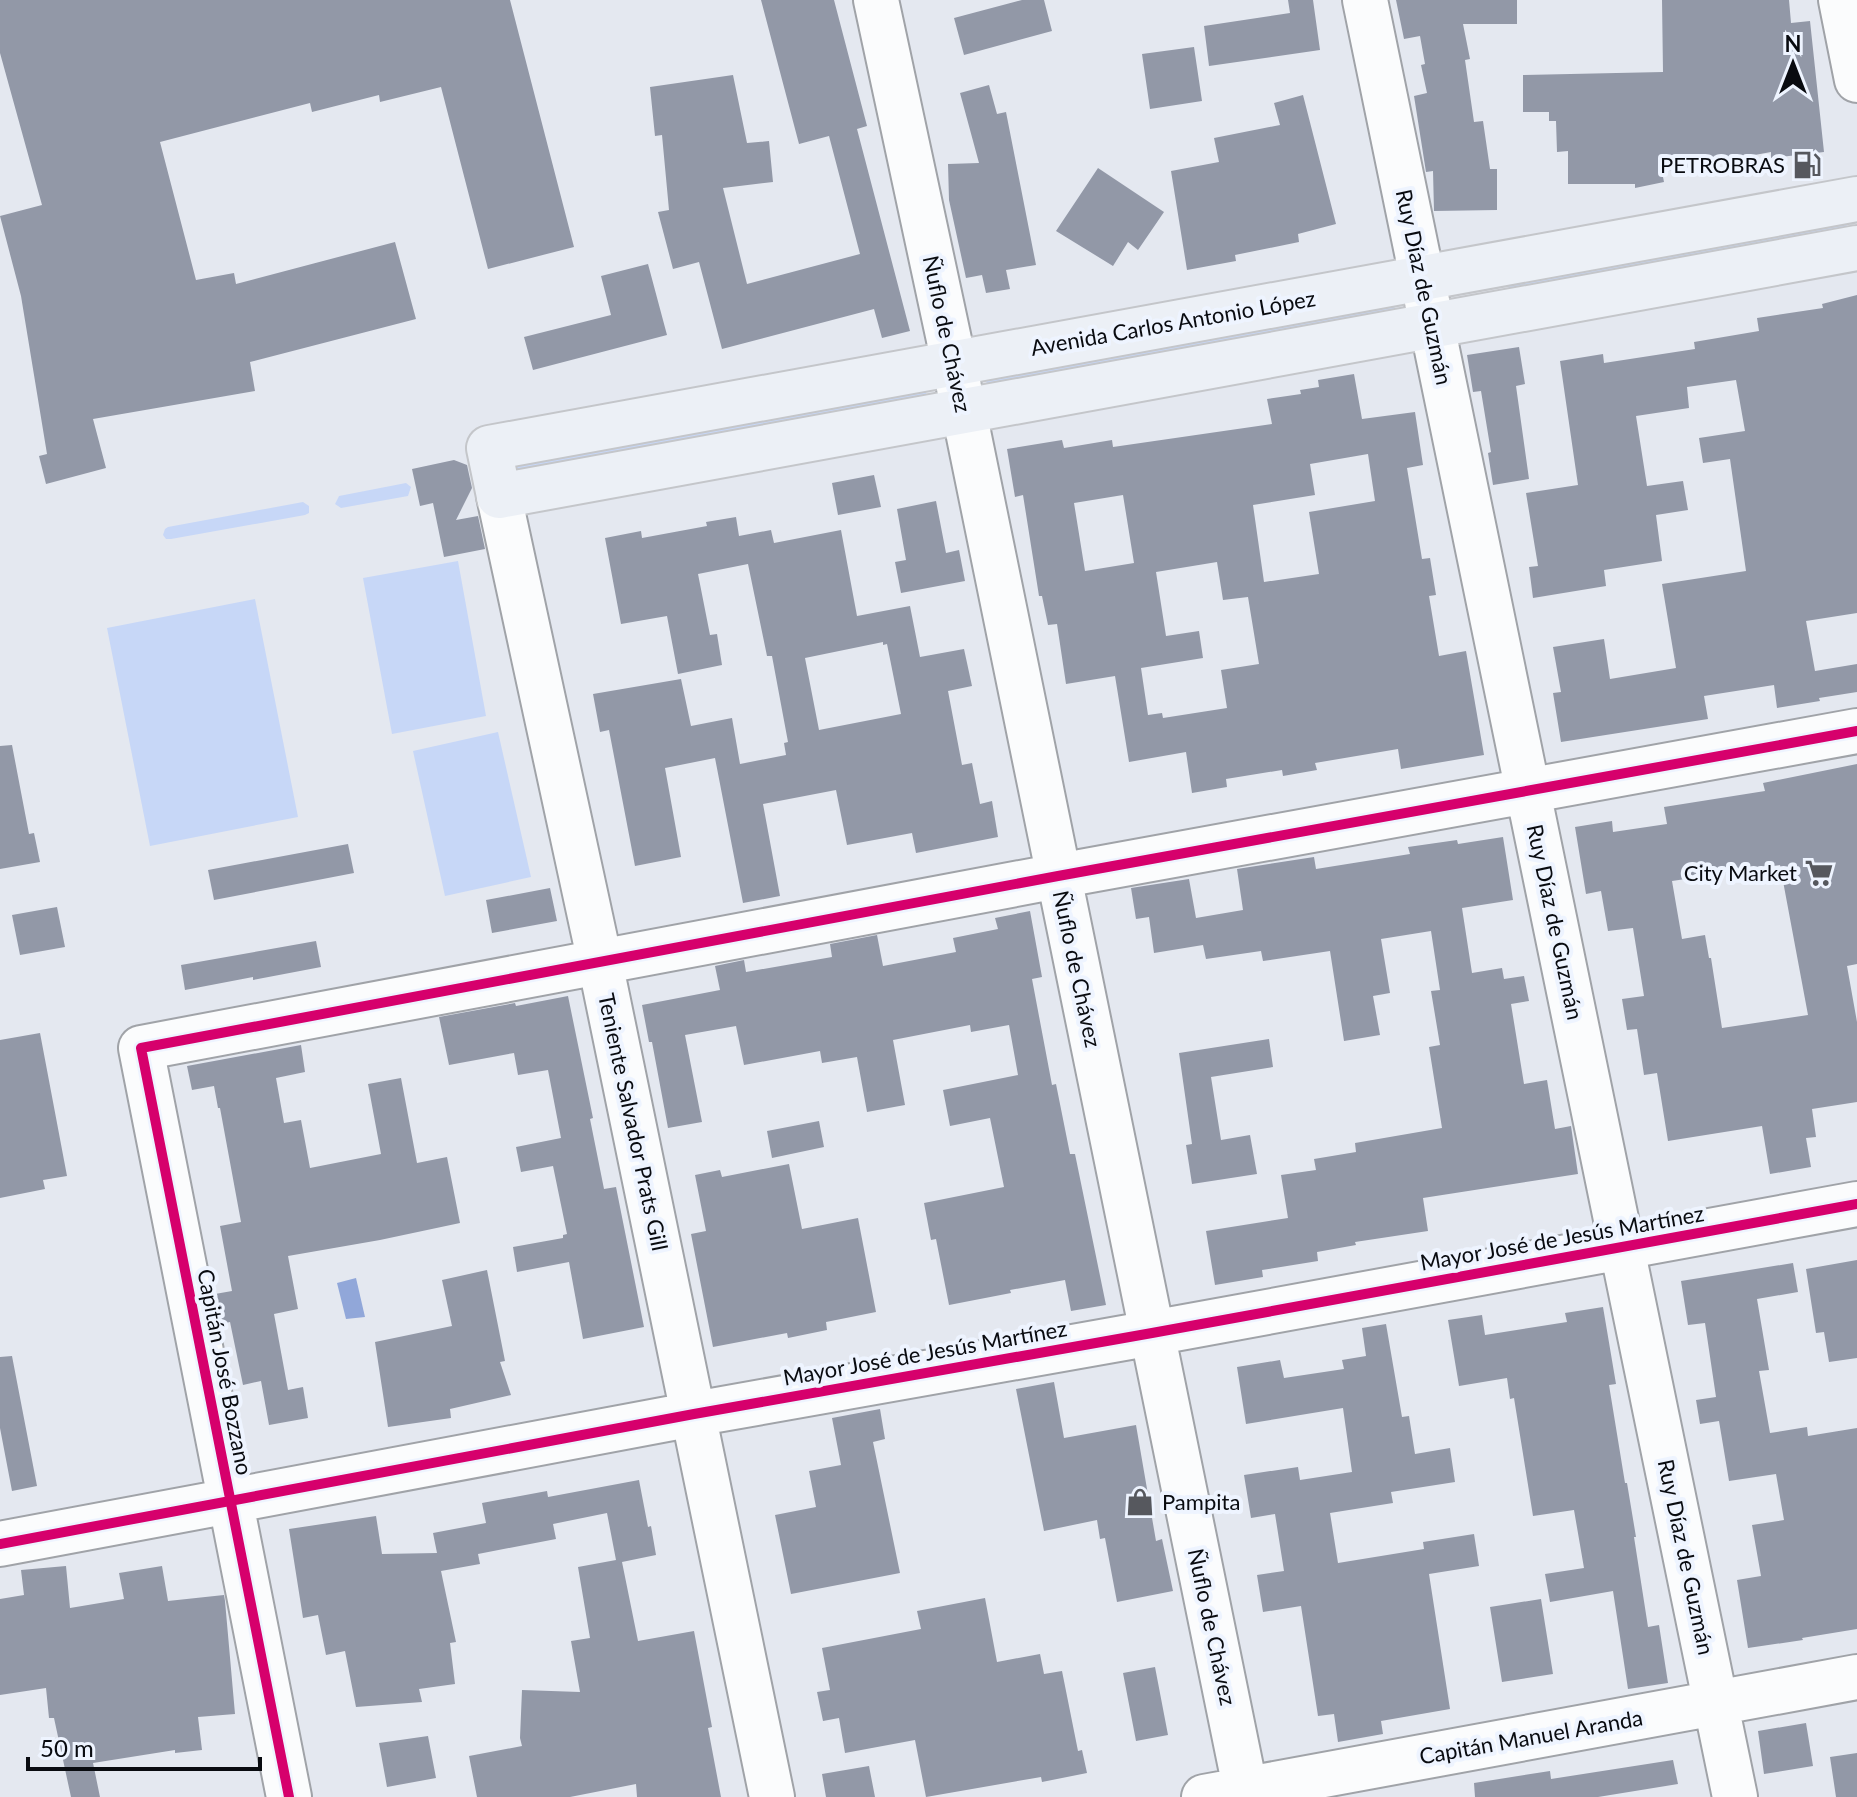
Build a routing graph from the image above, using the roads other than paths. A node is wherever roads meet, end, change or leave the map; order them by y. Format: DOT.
graph roads {
  1 [pos="876,0"];
  2 [pos="1365,0"];
  3 [pos="1841,0"];
  4 [pos="1857,80"];
  5 [pos="1857,199"];
  6 [pos="1857,248"];
  7 [pos="1423,277"];
  8 [pos="1432,326"];
  9 [pos="954,363"];
  10 [pos="964,411"];
  11 [pos="489,448"];
  12 [pos="499,496"];
  13 [pos="1857,731"];
  14 [pos="1528,790"];
  15 [pos="1058,876"];
  16 [pos="600,962"];
  17 [pos="1857,1204"];
  18 [pos="1622,1247"];
  19 [pos="1152,1333"];
  20 [pos="694,1414"];
  21 [pos="230,1501"];
  22 [pos="0,1544"];
  23 [pos="1857,1677"];
  24 [pos="1716,1703"];
  25 [pos="1232,1794"];
  26 [pos="289,1797"];
  27 [pos="772,1797"];
  28 [pos="1735,1797"];
  1 -- 9 [label="street, Ñuflo de Chávez"];
  2 -- 7 [label="street, Ruy Díaz de Guzmán"];
  3 -- 4 [label="street"];
  5 -- 7 [label="main road, Avenida Carlos Antonio López"];
  6 -- 8 [label="main road"];
  7 -- 8 [label="street, Ruy Díaz de Guzmán"];
  7 -- 9 [label="main road, Avenida Carlos Antonio López"];
  8 -- 10 [label="main road"];
  8 -- 14 [label="street, Ruy Díaz de Guzmán"];
  9 -- 10 [label="street, Ñuflo de Chávez"];
  9 -- 11 [label="main road, Avenida Carlos Antonio López"];
  10 -- 12 [label="main road"];
  10 -- 15 [label="street, Ñuflo de Chávez"];
  11 -- 12 [label="main road, Teniente Salvador Prats Gill"];
  12 -- 16 [label="street, Teniente Salvador Prats Gill"];
  13 -- 14 [label="street"];
  14 -- 15 [label="street"];
  14 -- 18 [label="street, Ruy Díaz de Guzmán"];
  15 -- 16 [label="street"];
  15 -- 19 [label="street, Ñuflo de Chávez"];
  16 -- 20 [label="street, Teniente Salvador Prats Gill"];
  16 -- 21 [label="street, Capitán José Bozzano"];
  17 -- 18 [label="street, Mayor José de Jesús Martínez"];
  18 -- 19 [label="street, Mayor José de Jesús Martínez"];
  18 -- 24 [label="street, Ruy Díaz de Guzmán"];
  19 -- 20 [label="street, Mayor José de Jesús Martínez"];
  19 -- 25 [label="street, Ñuflo de Chávez"];
  20 -- 21 [label="street, Mayor José de Jesús Martínez"];
  20 -- 27 [label="street, Teniente Salvador Prats Gill"];
  21 -- 22 [label="street, Mayor José de Jesús Martínez"];
  21 -- 26 [label="street, Capitán José Bozzano"];
  23 -- 24 [label="street, Capitán Manuel Aranda"];
  24 -- 25 [label="street, Capitán Manuel Aranda"];
  24 -- 28 [label="street, Ruy Díaz de Guzmán"];
}
